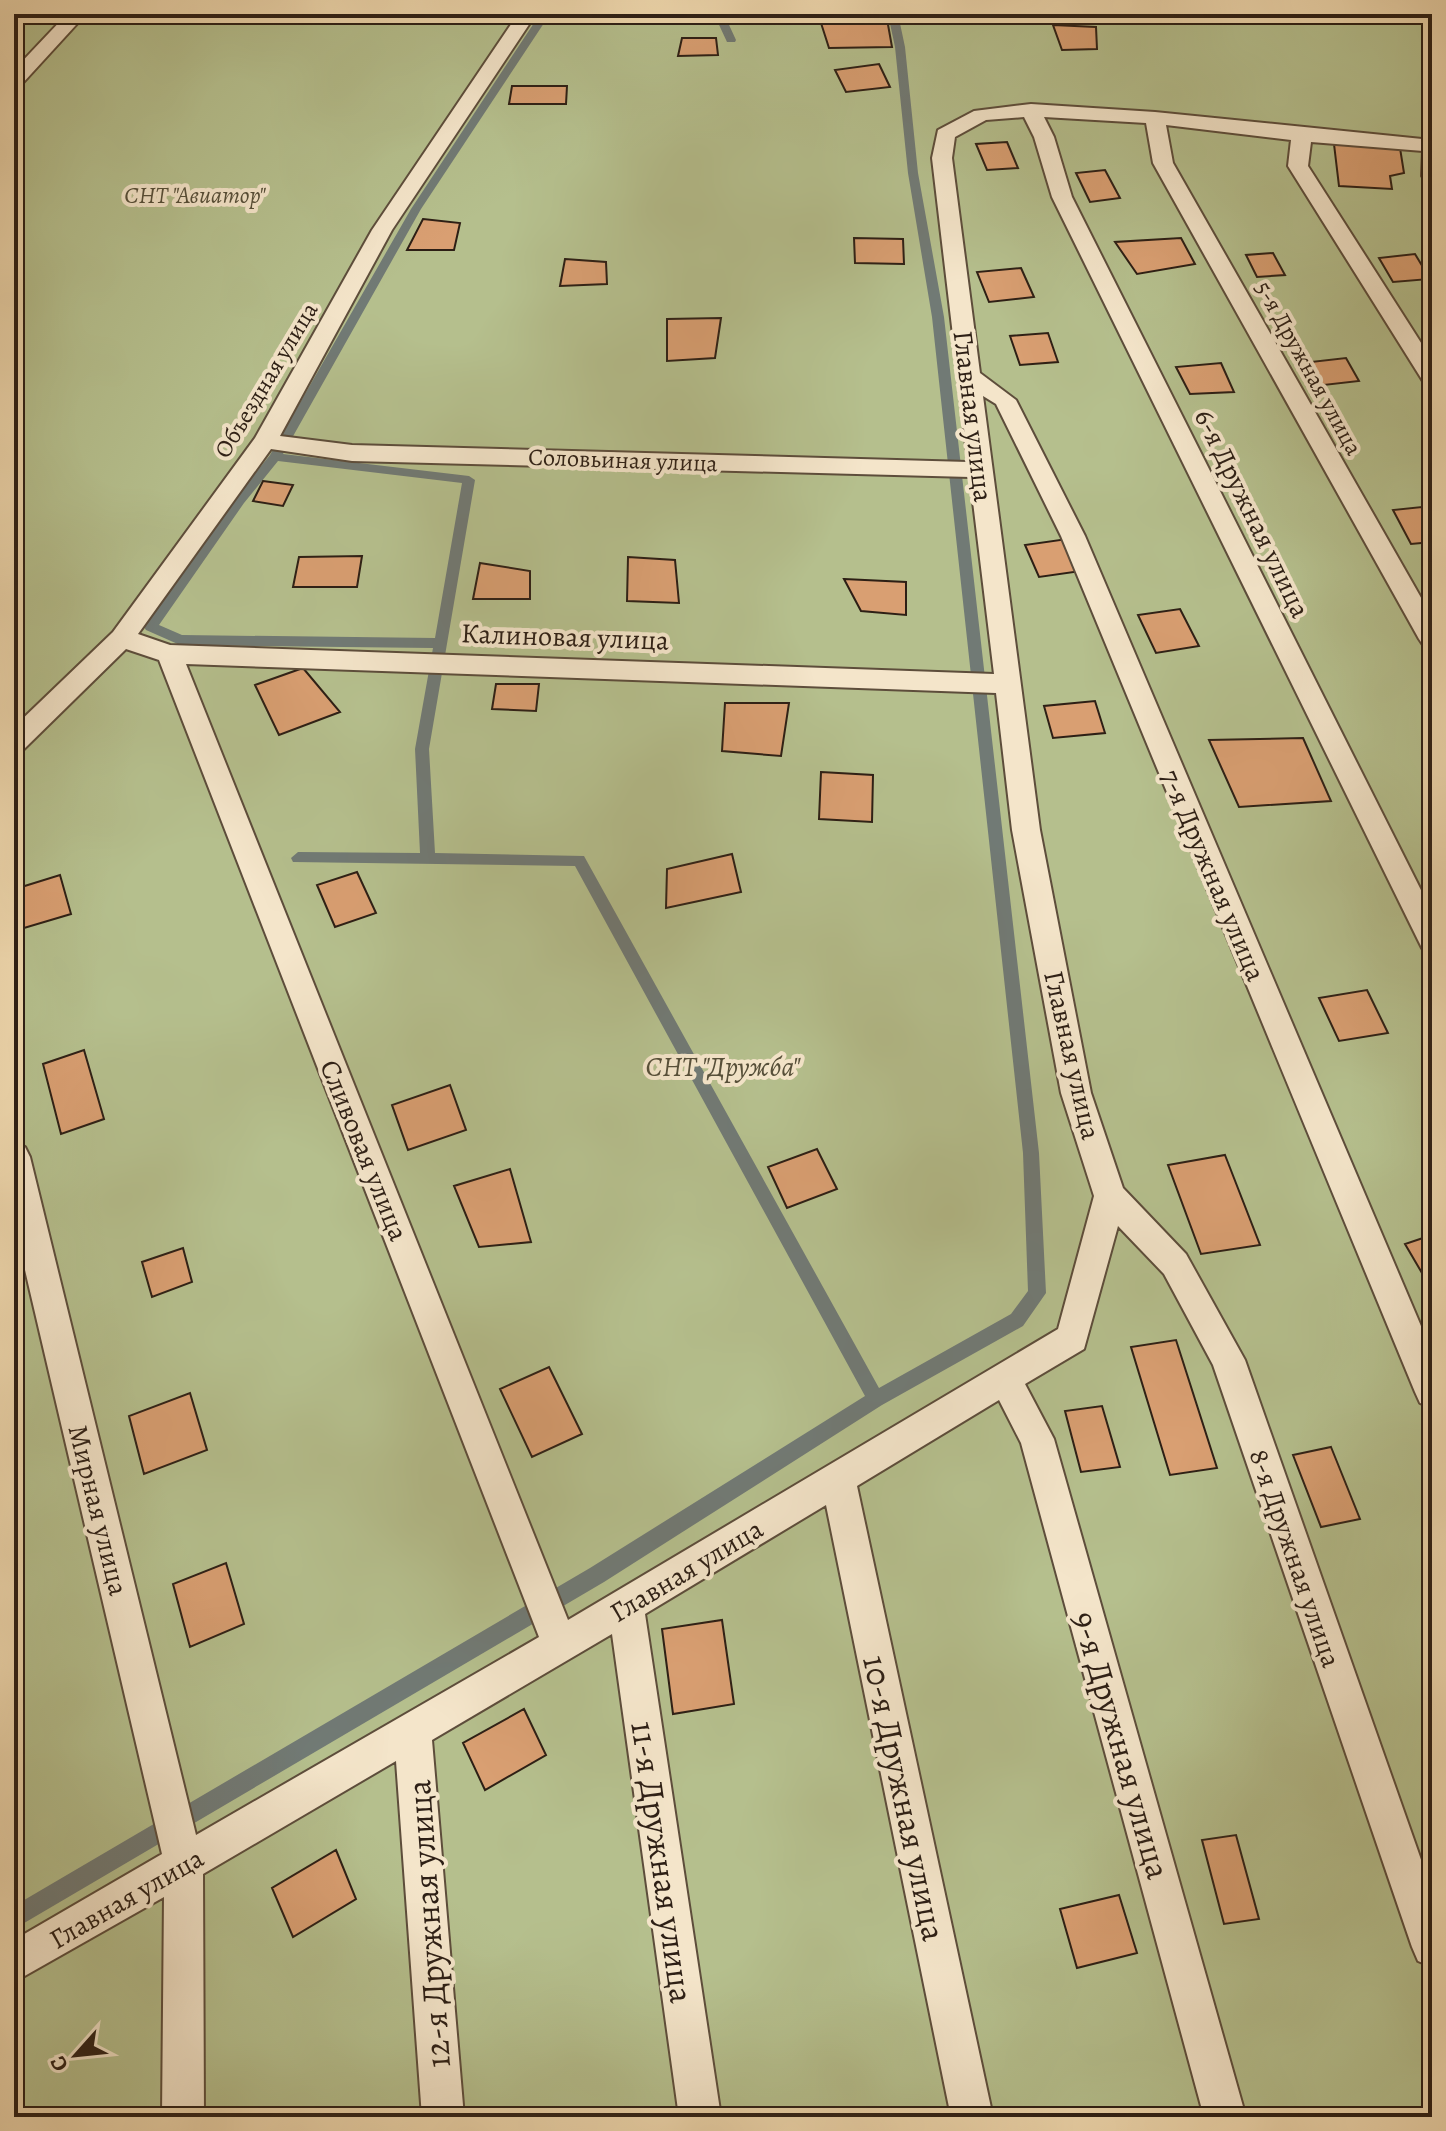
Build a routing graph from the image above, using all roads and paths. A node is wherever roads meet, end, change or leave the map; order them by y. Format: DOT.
graph roads {
  1 [pos="77,14"];
  2 [pos="527,14"];
  3 [pos="14,81"];
  4 [pos="1031,110"];
  5 [pos="1155,118"];
  6 [pos="1302,135"];
  7 [pos="1432,149"];
  8 [pos="1432,176"];
  9 [pos="970,377"];
  10 [pos="1432,378"];
  11 [pos="265,441"];
  12 [pos="981,470"];
  13 [pos="122,638"];
  14 [pos="1432,639"];
  15 [pos="169,654"];
  16 [pos="1008,684"];
  17 [pos="14,743"];
  18 [pos="1432,940"];
  19 [pos="14,1157"];
  20 [pos="1110,1196"];
  21 [pos="1005,1379"];
  22 [pos="1432,1392"];
  23 [pos="838,1479"];
  24 [pos="626,1606"];
  25 [pos="560,1645"];
  26 [pos="413,1731"];
  27 [pos="184,1864"];
  28 [pos="1432,1947"];
  29 [pos="14,1962"];
  30 [pos="183,2117"];
  31 [pos="443,2117"];
  32 [pos="700,2117"];
  33 [pos="972,2117"];
  34 [pos="1225,2117"];
  1 -- 3 [label="lane"];
  2 -- 11 [label="lane, Объездная улица"];
  4 -- 5 [label="lane, Главная улица"];
  4 -- 9 [label="lane, Главная улица"];
  4 -- 18 [label="lane, 6-я Дружная улица"];
  5 -- 6 [label="lane, Главная улица"];
  5 -- 14 [label="lane, 5-я Дружная улица"];
  6 -- 7 [label="lane, Главная улица"];
  6 -- 10 [label="lane"];
  7 -- 8 [label="lane"];
  9 -- 12 [label="lane, Главная улица"];
  9 -- 22 [label="lane, 7-я Дружная улица"];
  11 -- 12 [label="lane, Соловьиная улица"];
  11 -- 13 [label="lane, Объездная улица"];
  12 -- 16 [label="lane, Главная улица"];
  13 -- 15 [label="lane, Калиновая улица"];
  13 -- 17 [label="lane, Объездная улица"];
  15 -- 16 [label="lane, Калиновая улица"];
  15 -- 25 [label="lane, Сливовая улица"];
  16 -- 20 [label="lane, Главная улица"];
  19 -- 27 [label="lane, Мирная улица"];
  20 -- 21 [label="lane, Главная улица"];
  20 -- 28 [label="lane, 8-я Дружная улица"];
  21 -- 23 [label="lane, Главная улица"];
  21 -- 34 [label="lane, 9-я Дружная улица"];
  23 -- 24 [label="lane, Главная улица"];
  23 -- 33 [label="lane, 10-я Дружная улица"];
  24 -- 25 [label="lane, Главная улица"];
  24 -- 32 [label="lane, 11-я Дружная улица"];
  25 -- 26 [label="lane, Главная улица"];
  26 -- 27 [label="lane, Главная улица"];
  26 -- 31 [label="lane, 12-я Дружная улица"];
  27 -- 29 [label="lane, Главная улица"];
  27 -- 30 [label="lane, Мирная улица"];
}
